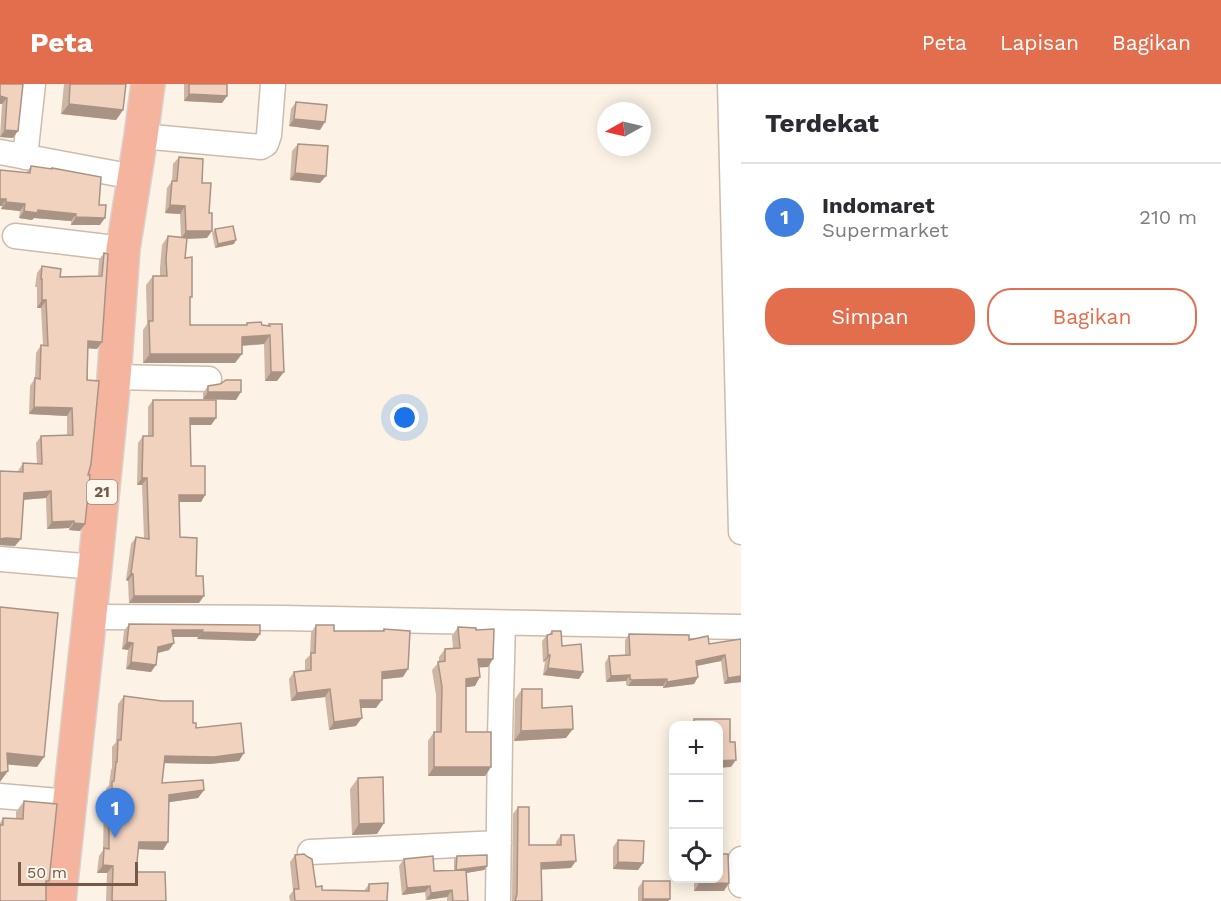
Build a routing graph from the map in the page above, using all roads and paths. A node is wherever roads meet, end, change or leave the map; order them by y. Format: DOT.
graph roads {
  1 [pos="33,84"];
  2 [pos="148,84"];
  3 [pos="273,84"];
  4 [pos="730,84"];
  5 [pos="141,136"];
  6 [pos="0,152"];
  7 [pos="25,157"];
  8 [pos="134,177"];
  9 [pos="15,236"];
  10 [pos="123,249"];
  11 [pos="114,377"];
  12 [pos="209,379"];
  13 [pos="741,532"];
  14 [pos="0,559"];
  15 [pos="95,567"];
  16 [pos="90,616"];
  17 [pos="503,623"];
  18 [pos="741,627"];
  19 [pos="0,796"];
  20 [pos="70,802"];
  21 [pos="498,843"];
  22 [pos="310,852"];
  23 [pos="741,859"];
  24 [pos="741,885"];
  25 [pos="741,894"];
  26 [pos="59,901"];
  27 [pos="498,901"];
  28 [pos="740,901"];
  1 -- 7 [label="street"];
  2 -- 5 [label="highway, 21"];
  3 -- 5 [label="street"];
  4 -- 13 [label="street"];
  5 -- 8 [label="highway, 21"];
  6 -- 7 [label="street"];
  7 -- 8 [label="street"];
  8 -- 10 [label="highway, 21"];
  9 -- 10 [label="street"];
  10 -- 11 [label="highway, 21"];
  11 -- 12 [label="street"];
  11 -- 15 [label="highway, 21"];
  14 -- 15 [label="street"];
  15 -- 16 [label="highway, 21"];
  16 -- 17 [label="street"];
  16 -- 20 [label="highway, 21"];
  17 -- 18 [label="street"];
  17 -- 21 [label="street"];
  19 -- 20 [label="street"];
  20 -- 26 [label="highway, 21"];
  21 -- 22 [label="street"];
  21 -- 27 [label="street"];
  23 -- 24 [label="street"];
  25 -- 28 [label="street"];
}
